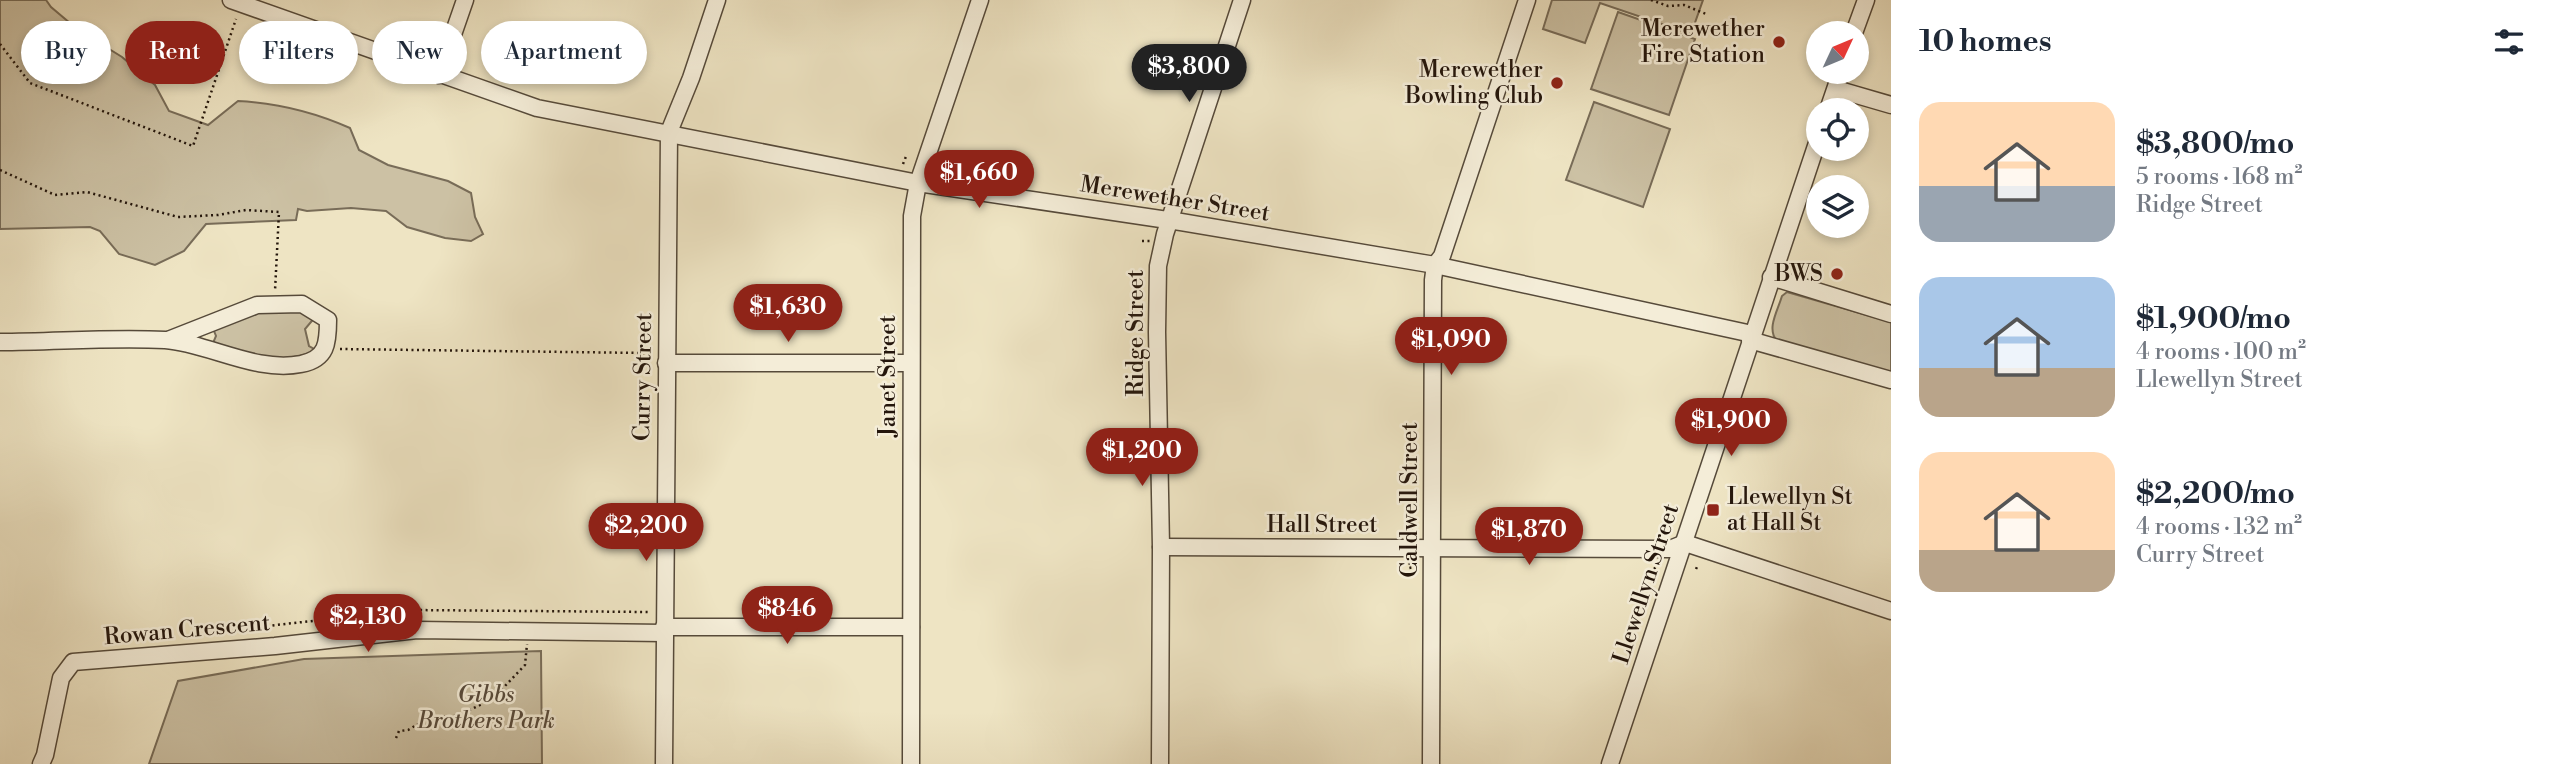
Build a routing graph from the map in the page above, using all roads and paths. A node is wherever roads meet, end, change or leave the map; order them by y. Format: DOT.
graph roads {
  1 [pos="230,0"];
  2 [pos="465,0"];
  3 [pos="717,0"];
  4 [pos="980,0"];
  5 [pos="1242,0"];
  6 [pos="1527,0"];
  7 [pos="1651,0"];
  8 [pos="1688,0"];
  9 [pos="1866,0"];
  10 [pos="1684,5"];
  11 [pos="1706,13"];
  12 [pos="236,19"];
  13 [pos="458,21"];
  14 [pos="1858,21"];
  15 [pos="0,44"];
  16 [pos="372,51"];
  17 [pos="466,84"];
  18 [pos="1838,84"];
  19 [pos="1836,89"];
  20 [pos="1833,98"];
  21 [pos="1891,105"];
  22 [pos="669,132"];
  23 [pos="1811,161"];
  24 [pos="0,170"];
  25 [pos="918,183"];
  26 [pos="1170,220"];
  27 [pos="1142,241"];
  28 [pos="1150,241"];
  29 [pos="1435,264"];
  30 [pos="1771,277"];
  31 [pos="274,305"];
  32 [pos="1891,314"];
  33 [pos="1751,337"];
  34 [pos="168,340"];
  35 [pos="0,342"];
  36 [pos="645,353"];
  37 [pos="320,356"];
  38 [pos="910,362"];
  39 [pos="666,363"];
  40 [pos="1891,380"];
  41 [pos="1410,529"];
  42 [pos="1414,531"];
  43 [pos="1685,543"];
  44 [pos="1161,547"];
  45 [pos="1433,548"];
  46 [pos="1410,563"];
  47 [pos="1415,568"];
  48 [pos="1891,611"];
  49 [pos="652,612"];
  50 [pos="267,626"];
  51 [pos="911,627"];
  52 [pos="664,630"];
  53 [pos="527,631"];
  54 [pos="396,738"];
  55 [pos="41,764"];
  56 [pos="664,764"];
  57 [pos="911,764"];
  58 [pos="1160,764"];
  59 [pos="1431,764"];
  60 [pos="1610,764"];
  1 -- 16 [label="street, Merewether Street"];
  2 -- 13 [label="street"];
  3 -- 22 [label="street, Curry Street"];
  4 -- 25 [label="street, Janet Street"];
  5 -- 26 [label="street, Ridge Street"];
  6 -- 29 [label="street, Caldwell Street"];
  7 -- 10 [label="path"];
  8 -- 10 [label="path"];
  9 -- 14 [label="street"];
  10 -- 11 [label="path"];
  12 -- 15 [label="path"];
  17 -- 22 [label="street, Merewether Street"];
  18 -- 19 [label="street"];
  19 -- 20 [label="street"];
  19 -- 21 [label="street"];
  22 -- 25 [label="street, Merewether Street"];
  22 -- 39 [label="street, Curry Street"];
  23 -- 30 [label="street, Llewellyn Street"];
  24 -- 31 [label="path"];
  25 -- 26 [label="street, Merewether Street"];
  25 -- 38 [label="street, Janet Street"];
  26 -- 29 [label="street, Merewether Street"];
  26 -- 44 [label="street, Ridge Street"];
  27 -- 28 [label="path"];
  29 -- 33 [label="street, Merewether Street"];
  29 -- 45 [label="street, Caldwell Street"];
  30 -- 32 [label="street"];
  30 -- 33 [label="street, Llewellyn Street"];
  31 -- 34 [label="street"];
  31 -- 37 [label="street"];
  33 -- 40 [label="street, Merewether Street"];
  33 -- 43 [label="street, Llewellyn Street"];
  34 -- 35 [label="street"];
  34 -- 37 [label="street"];
  36 -- 37 [label="path"];
  38 -- 39 [label="street"];
  38 -- 51 [label="street, Janet Street"];
  39 -- 52 [label="street, Curry Street"];
  41 -- 42 [label="path"];
  43 -- 45 [label="street, Hall Street"];
  43 -- 48 [label="street, Hall Street"];
  43 -- 60 [label="street, Llewellyn Street"];
  44 -- 45 [label="street, Hall Street"];
  44 -- 58 [label="street, Ridge Street"];
  45 -- 59 [label="street, Caldwell Street"];
  46 -- 47 [label="path"];
  49 -- 50 [label="path"];
  51 -- 52 [label="street, Rowan Crescent"];
  51 -- 57 [label="street, Janet Street"];
  52 -- 53 [label="street, Rowan Crescent"];
  52 -- 56 [label="street, Curry Street"];
  53 -- 54 [label="path"];
  53 -- 55 [label="street, Rowan Crescent"];
}
